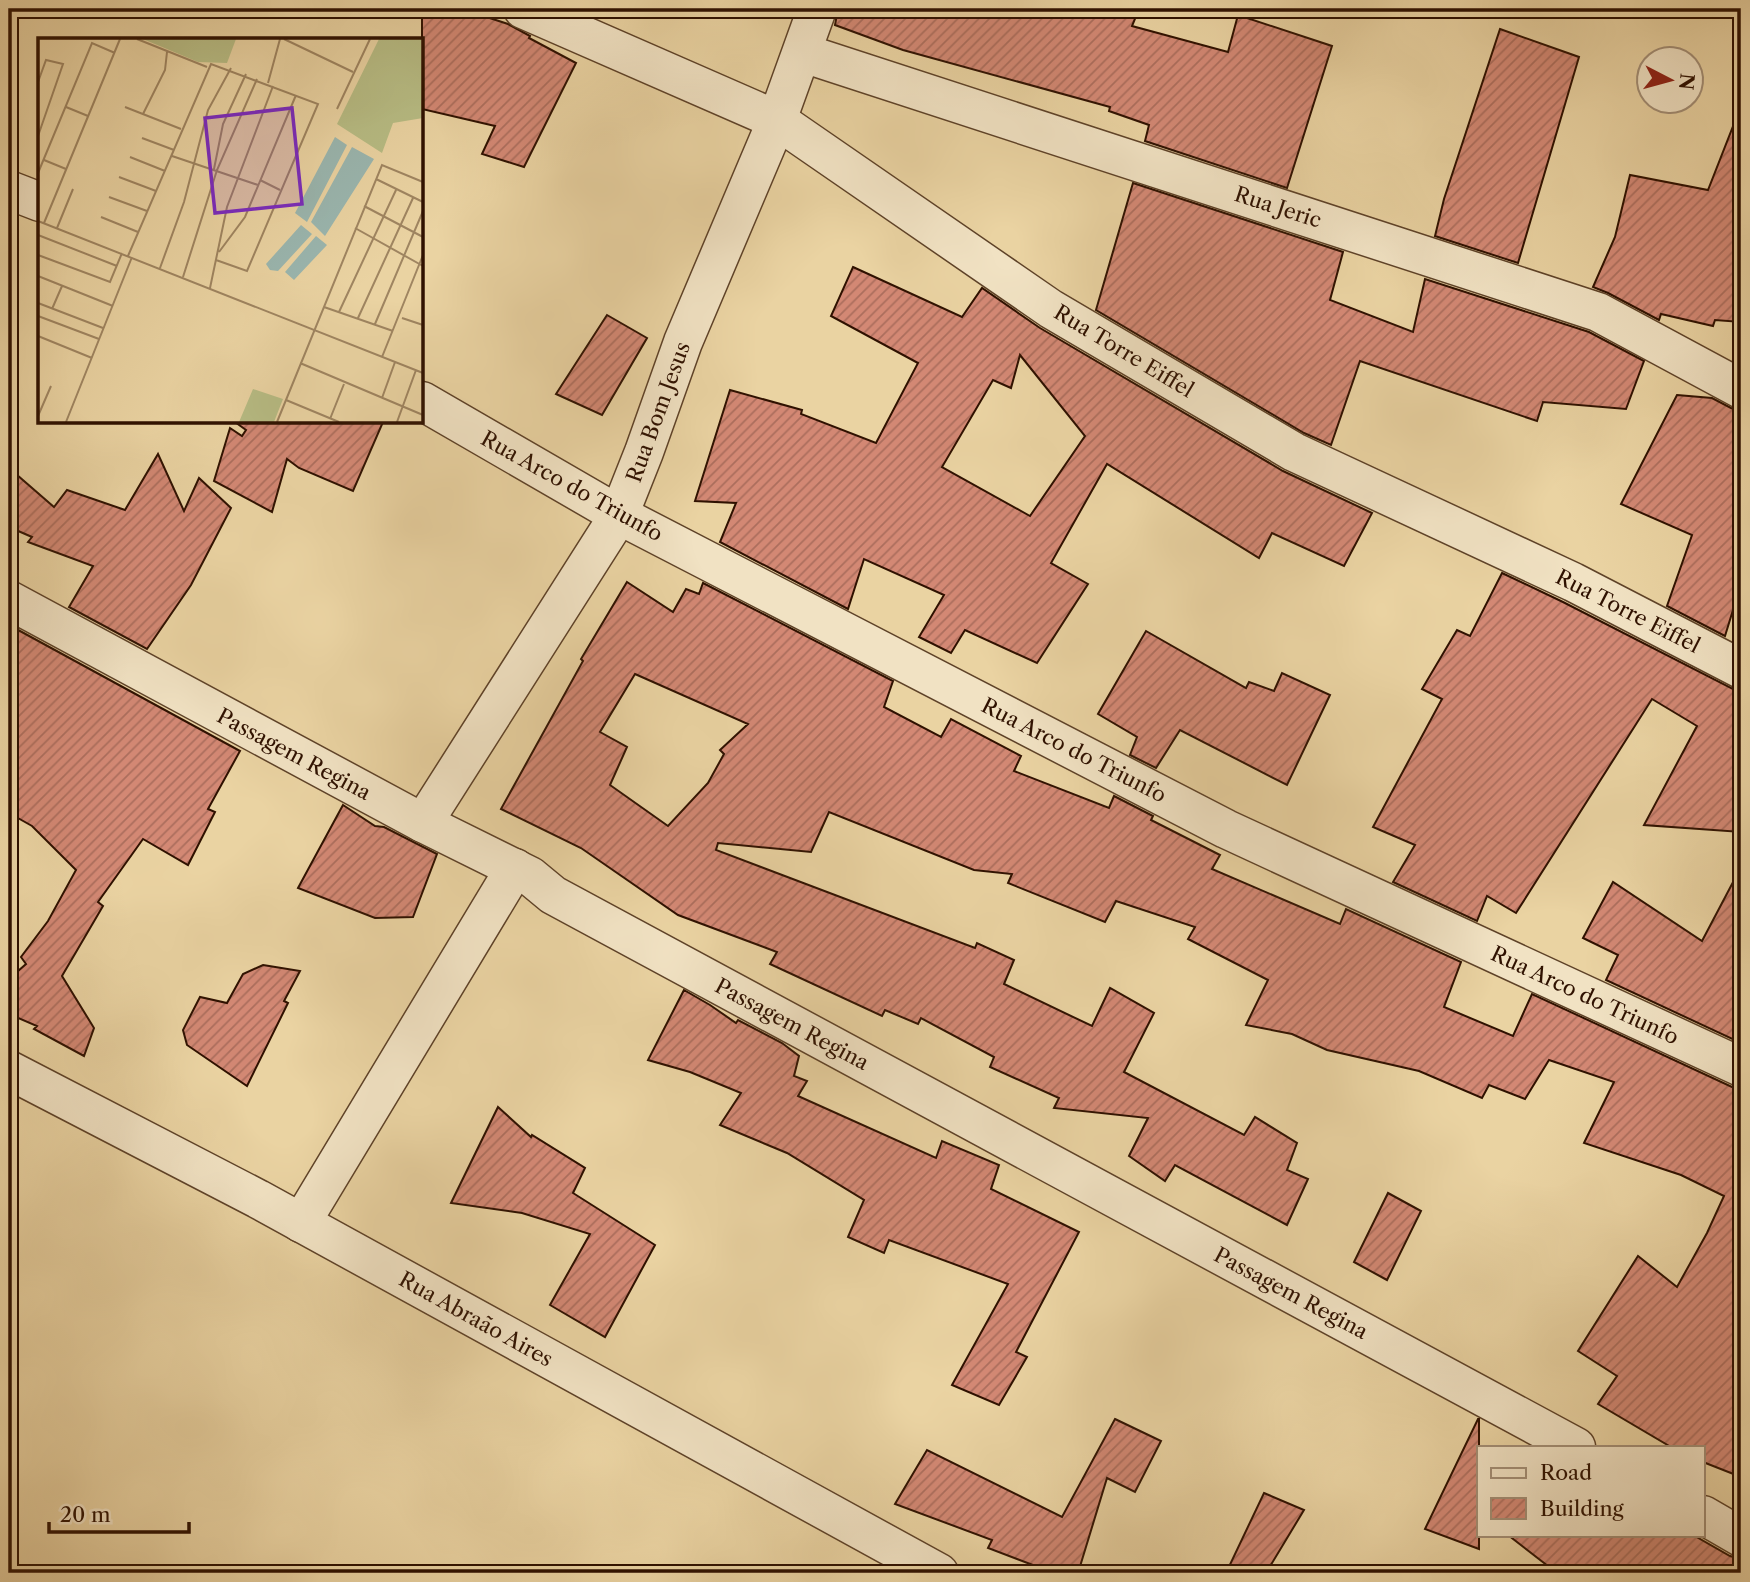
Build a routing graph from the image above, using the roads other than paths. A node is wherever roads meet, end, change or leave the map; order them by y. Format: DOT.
graph roads {
  1 [pos="523,9"];
  2 [pos="817,9"];
  3 [pos="803,53"];
  4 [pos="777,120"];
  5 [pos="9,190"];
  6 [pos="38,201"];
  7 [pos="1741,388"];
  8 [pos="424,402"];
  9 [pos="619,515"];
  10 [pos="9,600"];
  11 [pos="1741,669"];
  12 [pos="423,824"];
  13 [pos="514,869"];
  14 [pos="1741,1067"];
  15 [pos="9,1070"];
  16 [pos="301,1223"];
  17 [pos="1574,1446"];
  18 [pos="1704,1516"];
  19 [pos="1741,1537"];
  20 [pos="939,1573"];
  1 -- 4 [label="street, Rua Torre Eiffel"];
  2 -- 3 [label="street, Rua Bom Jesus"];
  3 -- 4 [label="street, Rua Bom Jesus"];
  3 -- 7 [label="street, Rua Jeric"];
  4 -- 9 [label="street, Rua Bom Jesus"];
  4 -- 11 [label="street, Rua Torre Eiffel"];
  5 -- 6 [label="street"];
  8 -- 9 [label="street, Rua Arco do Triunfo"];
  9 -- 12 [label="street, Rua Bom Jesus"];
  9 -- 14 [label="street, Rua Arco do Triunfo"];
  10 -- 12 [label="street, Passagem Regina"];
  12 -- 13 [label="street, Passagem Regina"];
  13 -- 16 [label="street"];
  13 -- 17 [label="street, Passagem Regina"];
  15 -- 16 [label="street, Rua Abraão Aires"];
  16 -- 20 [label="street, Rua Abraão Aires"];
  18 -- 19 [label="street"];
}
